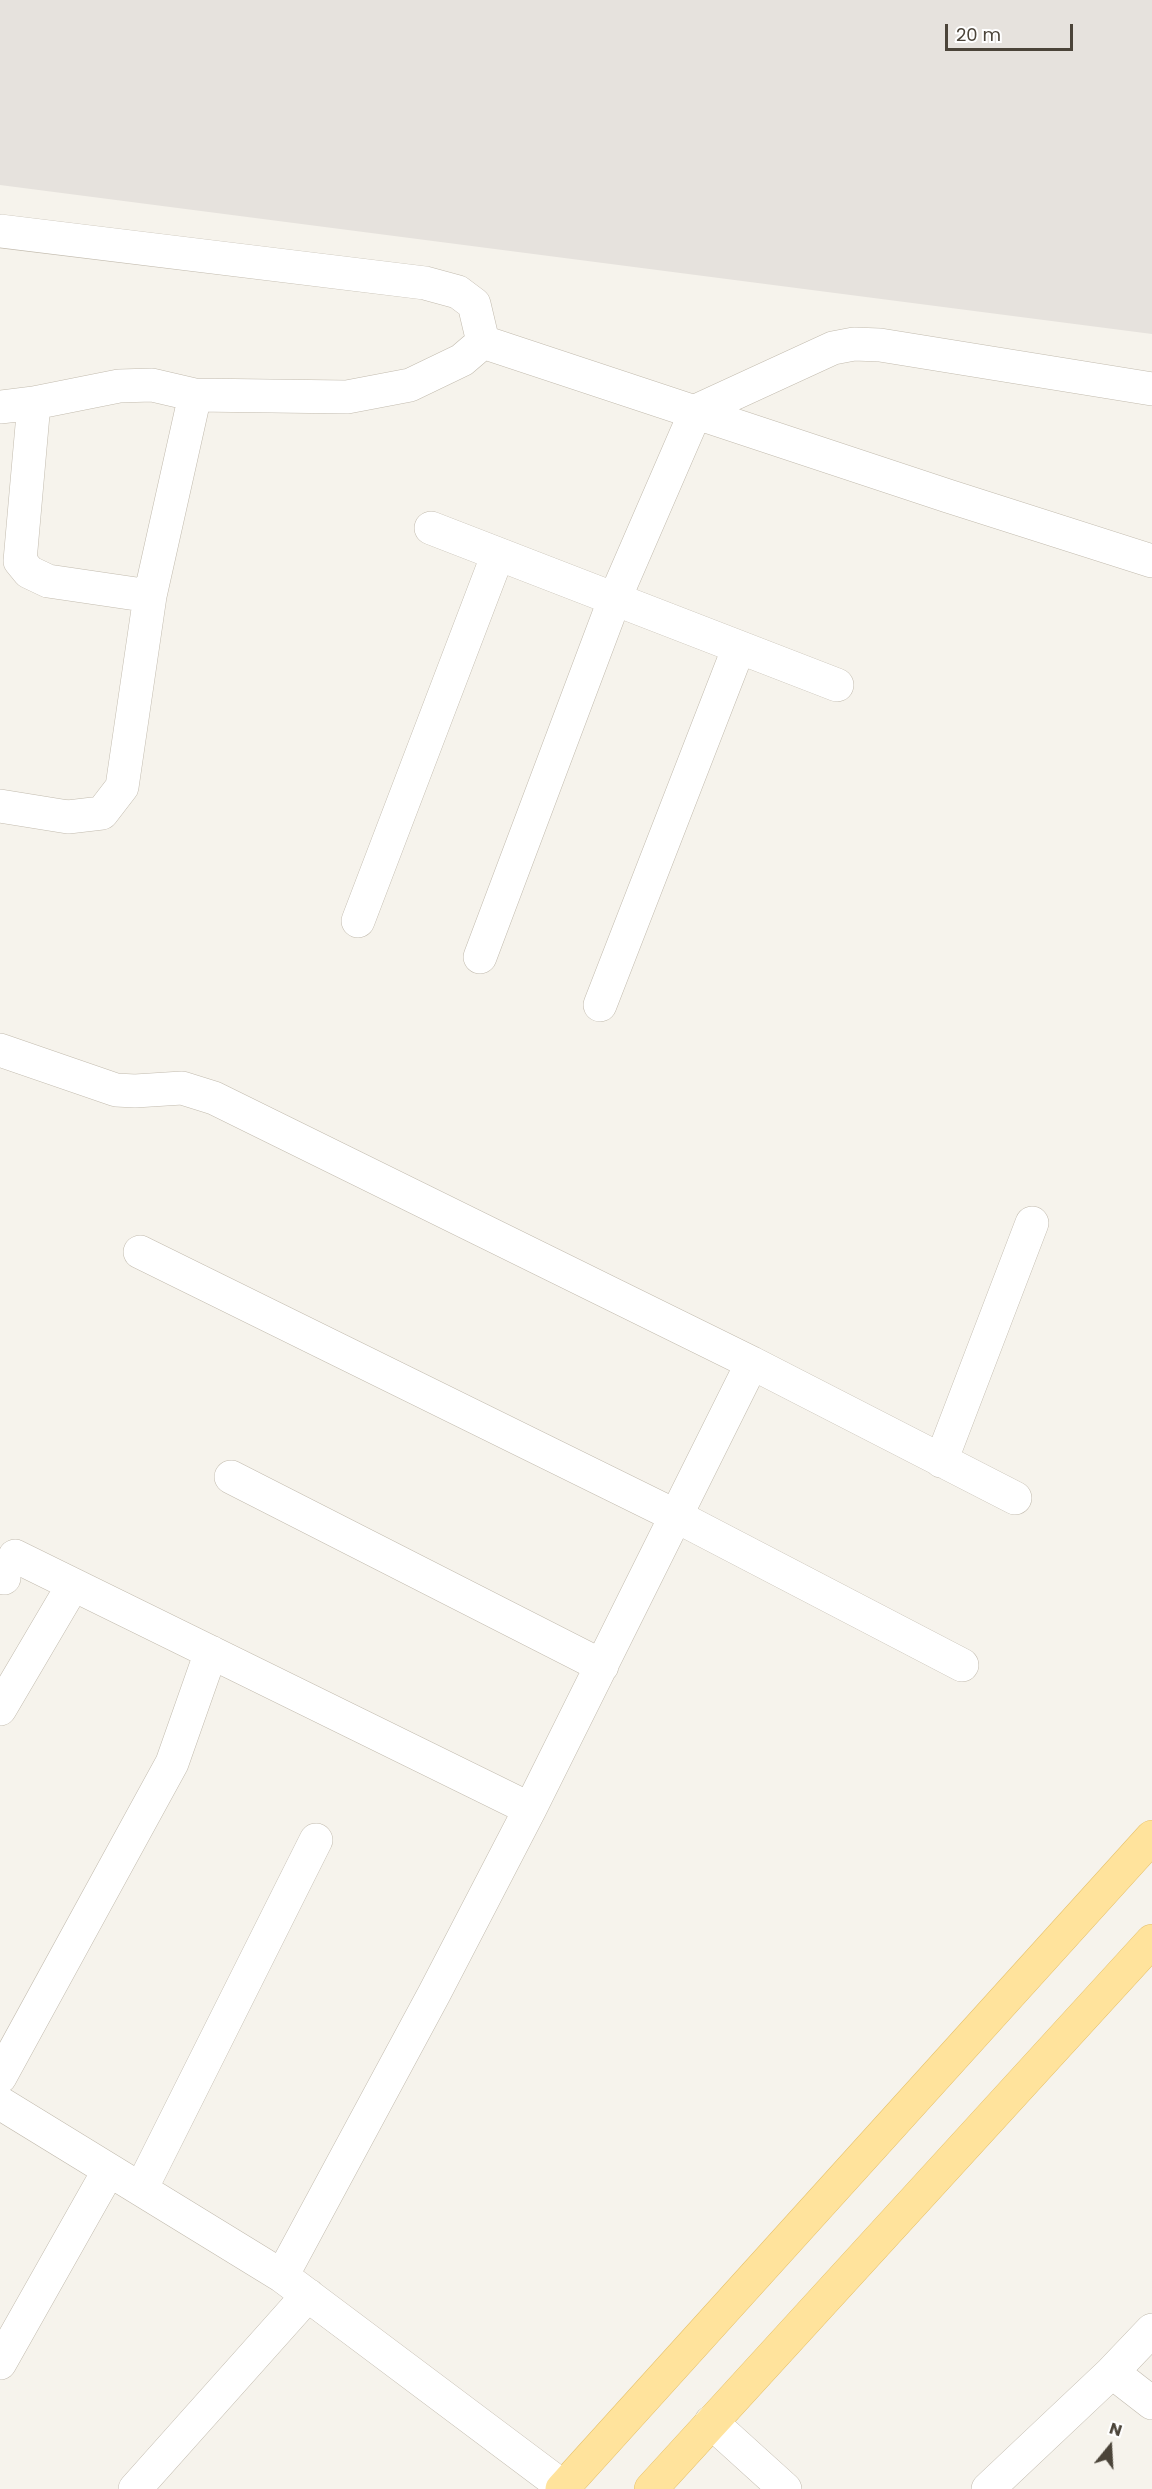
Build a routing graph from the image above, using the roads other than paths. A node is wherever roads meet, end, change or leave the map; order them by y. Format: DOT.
graph roads {
  1 [pos="0,231"];
  2 [pos="483,342"];
  3 [pos="1152,389"];
  4 [pos="195,395"];
  5 [pos="34,403"];
  6 [pos="0,406"];
  7 [pos="696,411"];
  8 [pos="431,528"];
  9 [pos="498,554"];
  10 [pos="1152,561"];
  11 [pos="150,596"];
  12 [pos="615,598"];
  13 [pos="739,647"];
  14 [pos="837,685"];
  15 [pos="0,806"];
  16 [pos="358,921"];
  17 [pos="480,957"];
  18 [pos="600,1005"];
  19 [pos="0,1050"];
  20 [pos="1032,1223"];
  21 [pos="140,1252"];
  22 [pos="752,1363"];
  23 [pos="941,1461"];
  24 [pos="231,1477"];
  25 [pos="1015,1498"];
  26 [pos="676,1516"];
  27 [pos="6,1570"];
  28 [pos="73,1585"];
  29 [pos="211,1652"];
  30 [pos="962,1665"];
  31 [pos="602,1666"];
  32 [pos="0,1709"];
  33 [pos="530,1809"];
  34 [pos="1152,1837"];
  35 [pos="316,1840"];
  36 [pos="1152,1941"];
  37 [pos="0,2077"];
  38 [pos="0,2103"];
  39 [pos="109,2170"];
  40 [pos="141,2189"];
  41 [pos="282,2276"];
  42 [pos="308,2295"];
  43 [pos="1152,2330"];
  44 [pos="0,2363"];
  45 [pos="1113,2372"];
  46 [pos="1152,2403"];
  47 [pos="711,2421"];
  48 [pos="995,2487"];
  49 [pos="564,2488"];
  50 [pos="135,2489"];
  51 [pos="651,2489"];
  52 [pos="785,2489"];
  1 -- 2 [label="street"];
  2 -- 4 [label="street"];
  2 -- 7 [label="street"];
  3 -- 7 [label="street"];
  4 -- 5 [label="street"];
  4 -- 11 [label="street"];
  5 -- 6 [label="street"];
  5 -- 11 [label="street"];
  7 -- 10 [label="street"];
  7 -- 12 [label="street"];
  8 -- 9 [label="street"];
  9 -- 12 [label="street"];
  9 -- 16 [label="street"];
  11 -- 15 [label="street"];
  12 -- 13 [label="street"];
  12 -- 17 [label="street"];
  13 -- 14 [label="street"];
  13 -- 18 [label="street"];
  19 -- 22 [label="street"];
  20 -- 23 [label="street"];
  21 -- 26 [label="street"];
  22 -- 23 [label="street"];
  22 -- 26 [label="street"];
  23 -- 25 [label="street"];
  24 -- 31 [label="street"];
  26 -- 30 [label="street"];
  26 -- 31 [label="street"];
  27 -- 28 [label="street"];
  28 -- 29 [label="street"];
  28 -- 32 [label="street"];
  29 -- 33 [label="street"];
  29 -- 37 [label="street"];
  31 -- 33 [label="street"];
  33 -- 41 [label="street"];
  34 -- 49 [label="main road"];
  35 -- 40 [label="street"];
  36 -- 47 [label="main road"];
  38 -- 39 [label="street"];
  39 -- 40 [label="street"];
  39 -- 44 [label="street"];
  40 -- 41 [label="street"];
  41 -- 42 [label="street"];
  42 -- 49 [label="street"];
  42 -- 50 [label="street"];
  43 -- 45 [label="street"];
  45 -- 46 [label="street"];
  45 -- 48 [label="street"];
  47 -- 51 [label="main road"];
  47 -- 52 [label="street"];
}
